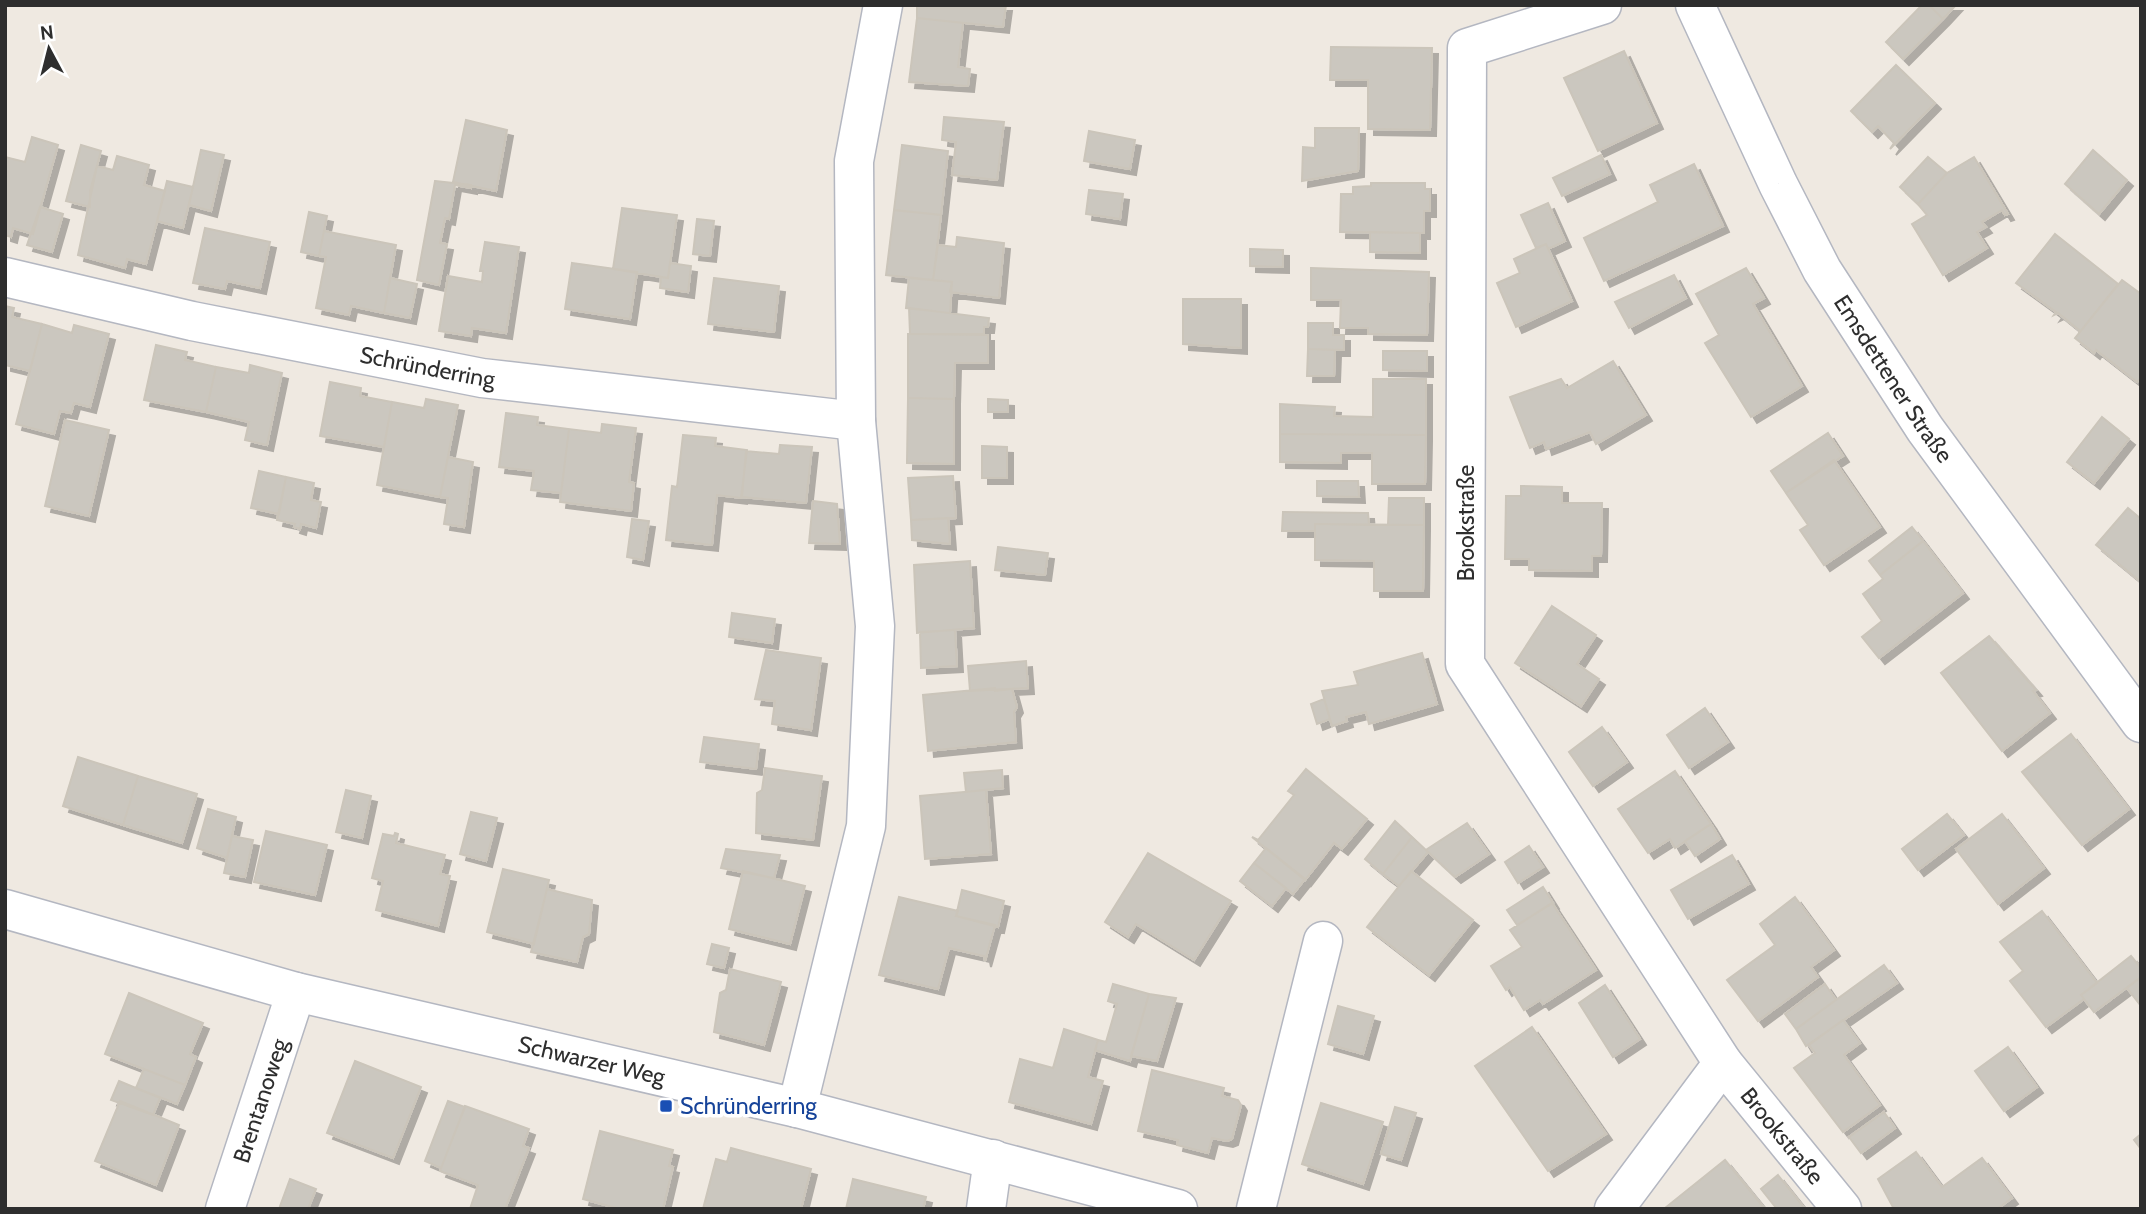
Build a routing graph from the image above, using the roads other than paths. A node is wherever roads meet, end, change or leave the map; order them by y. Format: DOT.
graph roads {
  1 [pos="883,5"];
  2 [pos="1602,5"];
  3 [pos="1695,5"];
  4 [pos="5,277"];
  5 [pos="856,421"];
  6 [pos="2135,700"];
  7 [pos="5,909"];
  8 [pos="1323,941"];
  9 [pos="296,992"];
  10 [pos="1723,1063"];
  11 [pos="797,1108"];
  12 [pos="993,1159"];
  13 [pos="225,1209"];
  14 [pos="986,1209"];
  15 [pos="1178,1209"];
  16 [pos="1256,1209"];
  17 [pos="1614,1209"];
  18 [pos="1842,1209"];
  1 -- 5 [label="street"];
  2 -- 10 [label="street, Brookstraße"];
  3 -- 6 [label="street, Emsdettener Straße"];
  4 -- 5 [label="street, Schründerring"];
  5 -- 11 [label="street"];
  7 -- 9 [label="street, Schwarzer Weg"];
  8 -- 16 [label="street"];
  9 -- 11 [label="street, Schwarzer Weg"];
  9 -- 13 [label="street, Brentanoweg"];
  10 -- 17 [label="street, Brookstraße"];
  10 -- 18 [label="street, Brookstraße"];
  11 -- 12 [label="street, Schwarzer Weg"];
  12 -- 14 [label="street"];
  12 -- 15 [label="street, Schwarzer Weg"];
}
